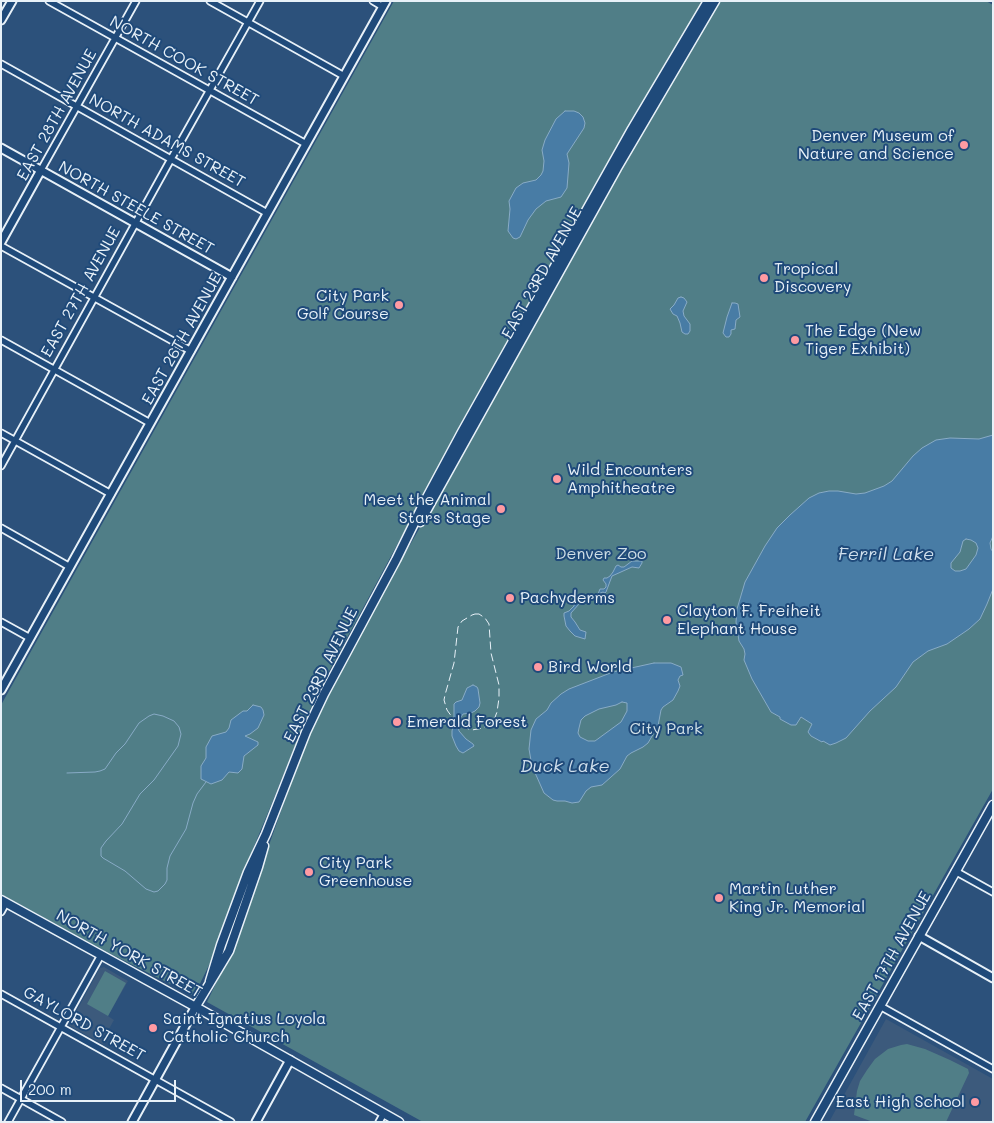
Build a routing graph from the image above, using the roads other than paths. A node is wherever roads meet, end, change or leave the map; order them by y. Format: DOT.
graph roads {
  1 [pos="12,1"];
  2 [pos="49,1"];
  3 [pos="136,1"];
  4 [pos="210,1"];
  5 [pos="260,1"];
  6 [pos="373,1"];
  7 [pos="708,1"];
  8 [pos="714,1"];
  9 [pos="384,4"];
  10 [pos="1,20"];
  11 [pos="248,22"];
  12 [pos="116,38"];
  13 [pos="680,48"];
  14 [pos="1,64"];
  15 [pos="344,76"];
  16 [pos="664,85"];
  17 [pos="210,91"];
  18 [pos="77,107"];
  19 [pos="306,144"];
  20 [pos="1,148"];
  21 [pos="170,159"];
  22 [pos="42,170"];
  23 [pos="267,213"];
  24 [pos="135,223"];
  25 [pos="1,244"];
  26 [pos="232,277"];
  27 [pos="95,297"];
  28 [pos="1,340"];
  29 [pos="191,351"];
  30 [pos="54,370"];
  31 [pos="150,423"];
  32 [pos="1,433"];
  33 [pos="15,441"];
  34 [pos="1,466"];
  35 [pos="111,494"];
  36 [pos="1,528"];
  37 [pos="396,560"];
  38 [pos="70,567"];
  39 [pos="1,622"];
  40 [pos="30,638"];
  41 [pos="1,690"];
  42 [pos="993,804"];
  43 [pos="956,871"];
  44 [pos="993,892"];
  45 [pos="4,902"];
  46 [pos="1,912"];
  47 [pos="919,936"];
  48 [pos="101,954"];
  49 [pos="993,978"];
  50 [pos="1,994"];
  51 [pos="196,1006"];
  52 [pos="880,1006"];
  53 [pos="61,1027"];
  54 [pos="290,1060"];
  55 [pos="993,1069"];
  56 [pos="155,1079"];
  57 [pos="1,1088"];
  58 [pos="21,1099"];
  59 [pos="384,1113"];
  60 [pos="818,1121"];
  61 [pos="8,1122"];
  62 [pos="62,1122"];
  63 [pos="132,1122"];
  64 [pos="231,1122"];
  65 [pos="256,1122"];
  66 [pos="380,1122"];
  67 [pos="399,1122"];
  1 -- 10 [label="street"];
  2 -- 12 [label="street, NORTH COOK STREET"];
  3 -- 12 [label="street, EAST 28TH AVENUE"];
  4 -- 11 [label="street"];
  5 -- 11 [label="street, EAST 27TH AVENUE"];
  6 -- 9 [label="street"];
  7 -- 13 [label="main road, EAST 23RD AVENUE"];
  8 -- 16 [label="main road, EAST 23RD AVENUE"];
  9 -- 15 [label="street, EAST 26TH AVENUE"];
  11 -- 15 [label="street"];
  11 -- 17 [label="street, EAST 27TH AVENUE"];
  12 -- 17 [label="street, NORTH COOK STREET"];
  12 -- 18 [label="street, EAST 28TH AVENUE"];
  13 -- 16 [label="main road"];
  13 -- 37 [label="main road, EAST 23RD AVENUE"];
  14 -- 18 [label="street, NORTH ADAMS STREET"];
  15 -- 19 [label="street, EAST 26TH AVENUE"];
  16 -- 37 [label="main road, EAST 23RD AVENUE"];
  17 -- 19 [label="street, NORTH COOK STREET"];
  17 -- 21 [label="street, EAST 27TH AVENUE"];
  18 -- 21 [label="street, NORTH ADAMS STREET"];
  18 -- 22 [label="street, EAST 28TH AVENUE"];
  19 -- 23 [label="street, EAST 26TH AVENUE"];
  20 -- 22 [label="street, NORTH STEELE STREET"];
  21 -- 23 [label="street, NORTH ADAMS STREET"];
  21 -- 24 [label="street, EAST 27TH AVENUE"];
  22 -- 24 [label="street, NORTH STEELE STREET"];
  22 -- 25 [label="street, EAST 28TH AVENUE"];
  23 -- 26 [label="street, EAST 26TH AVENUE"];
  24 -- 26 [label="street, NORTH STEELE STREET"];
  24 -- 27 [label="street, EAST 27TH AVENUE"];
  25 -- 27 [label="street"];
  26 -- 29 [label="street, EAST 26TH AVENUE"];
  27 -- 29 [label="street"];
  27 -- 30 [label="street, EAST 27TH AVENUE"];
  28 -- 30 [label="street"];
  29 -- 31 [label="street, EAST 26TH AVENUE"];
  30 -- 31 [label="street"];
  30 -- 33 [label="street, EAST 27TH AVENUE"];
  31 -- 35 [label="street, EAST 26TH AVENUE"];
  32 -- 33 [label="street"];
  33 -- 34 [label="street, EAST 27TH AVENUE"];
  33 -- 35 [label="street"];
  35 -- 38 [label="street, EAST 26TH AVENUE"];
  36 -- 38 [label="street"];
  37 -- 51 [label="main road, EAST 23RD AVENUE"];
  38 -- 40 [label="street, EAST 26TH AVENUE"];
  39 -- 40 [label="street"];
  40 -- 41 [label="street, EAST 26TH AVENUE"];
  42 -- 43 [label="main road, EAST 17TH AVENUE"];
  43 -- 44 [label="street"];
  43 -- 47 [label="main road, EAST 17TH AVENUE"];
  45 -- 46 [label="street"];
  45 -- 48 [label="main road, NORTH YORK STREET"];
  47 -- 49 [label="street"];
  47 -- 52 [label="main road, EAST 17TH AVENUE"];
  48 -- 51 [label="main road, NORTH YORK STREET"];
  48 -- 53 [label="street"];
  50 -- 53 [label="street, GAYLORD STREET"];
  51 -- 54 [label="main road, NORTH YORK STREET"];
  51 -- 56 [label="street, EAST 23RD AVENUE"];
  52 -- 55 [label="street"];
  52 -- 60 [label="main road, EAST 17TH AVENUE"];
  53 -- 56 [label="street, GAYLORD STREET"];
  53 -- 58 [label="street"];
  54 -- 59 [label="main road, NORTH YORK STREET"];
  54 -- 65 [label="street"];
  56 -- 63 [label="street, EAST 23RD AVENUE"];
  56 -- 64 [label="street, GAYLORD STREET"];
  57 -- 58 [label="street"];
  58 -- 61 [label="street"];
  58 -- 62 [label="street"];
  59 -- 66 [label="street"];
  59 -- 67 [label="main road, NORTH YORK STREET"];
}
